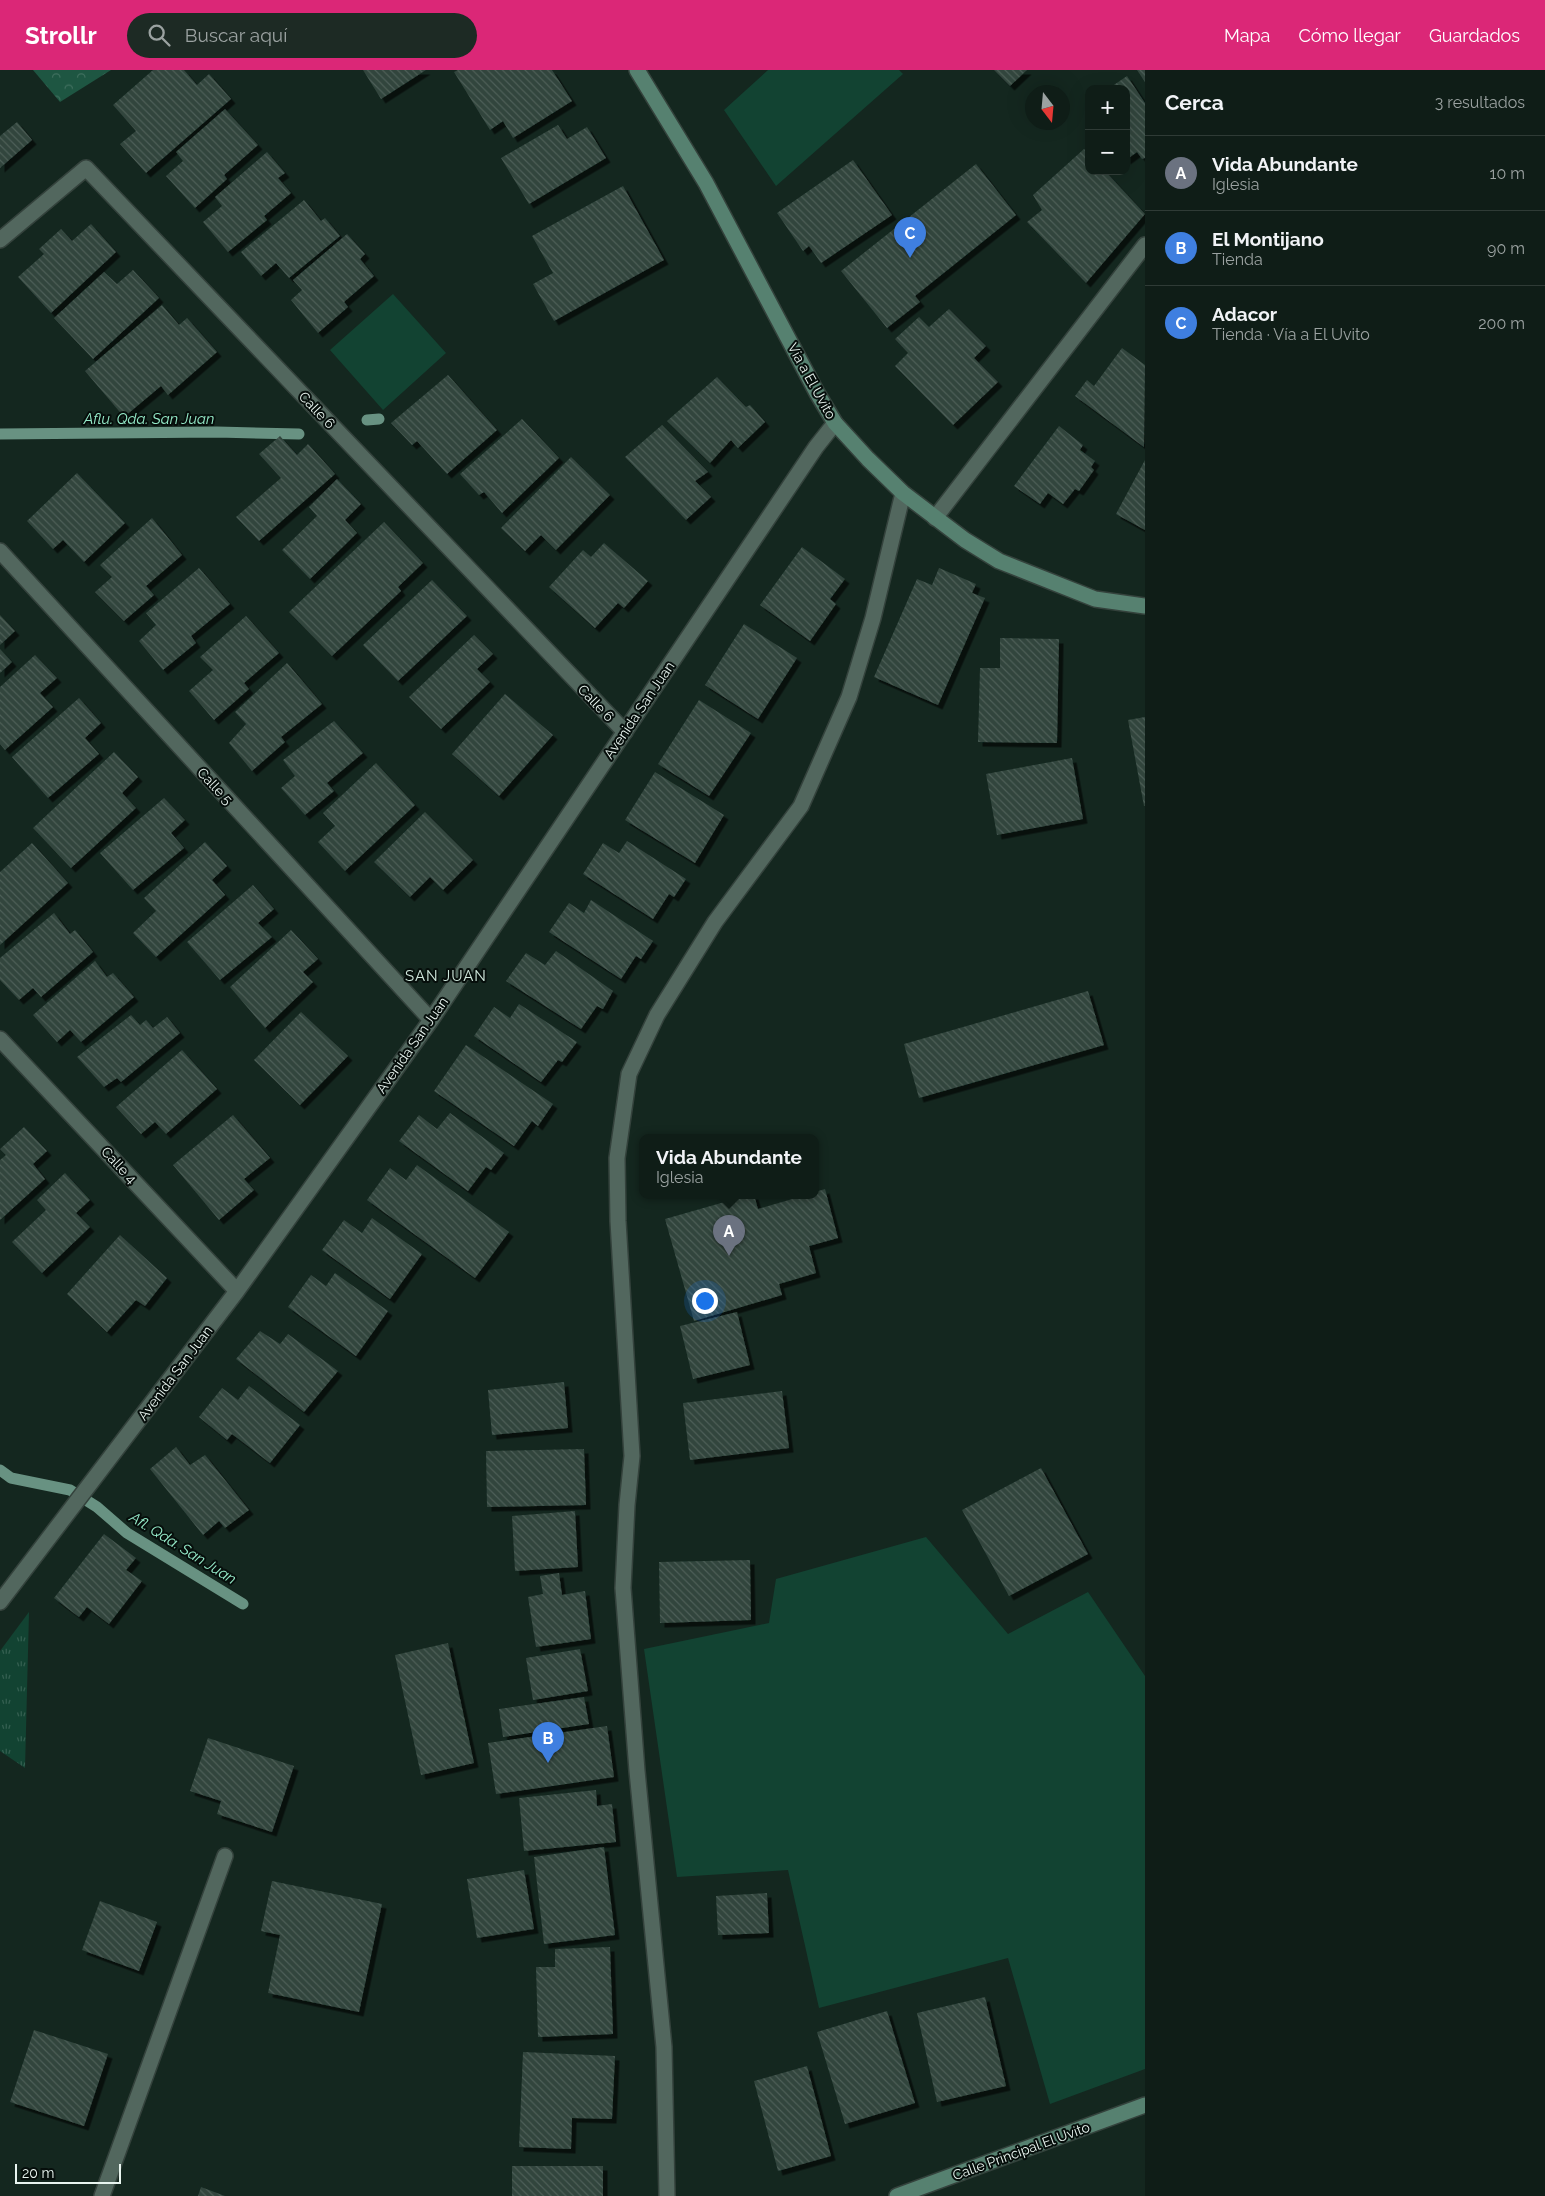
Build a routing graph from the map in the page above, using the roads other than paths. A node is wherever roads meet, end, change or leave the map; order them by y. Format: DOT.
graph roads {
  1 [pos="637,70"];
  2 [pos="0,240"];
  3 [pos="1145,245"];
  4 [pos="835,423"];
  5 [pos="903,493"];
  6 [pos="935,518"];
  7 [pos="0,551"];
  8 [pos="1145,606"];
  9 [pos="625,732"];
  10 [pos="431,1020"];
  11 [pos="0,1039"];
  12 [pos="237,1291"];
  13 [pos="0,1602"];
  14 [pos="225,1856"];
  15 [pos="1145,2105"];
  16 [pos="102,2196"];
  17 [pos="668,2196"];
  18 [pos="897,2196"];
  1 -- 4 [label="street, Vía a El Uvito"];
  2 -- 9 [label="street, Calle 6"];
  3 -- 6 [label="street"];
  4 -- 5 [label="street, Vía a El Uvito"];
  4 -- 9 [label="street, Avenida San Juan"];
  5 -- 6 [label="street, Vía a El Uvito"];
  5 -- 17 [label="street"];
  6 -- 8 [label="street, Vía a El Uvito"];
  7 -- 10 [label="street, Calle 5"];
  9 -- 10 [label="street, Avenida San Juan"];
  10 -- 12 [label="street, Avenida San Juan"];
  11 -- 12 [label="street, Calle 4"];
  12 -- 13 [label="street, Avenida San Juan"];
  14 -- 16 [label="street"];
  15 -- 18 [label="street, Calle Principal El Uvito"];
}
